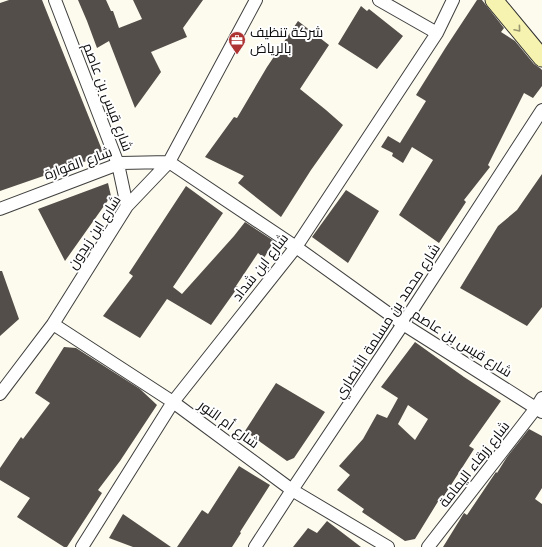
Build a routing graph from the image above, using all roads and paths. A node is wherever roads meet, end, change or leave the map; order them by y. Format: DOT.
graph roads {
  1 [pos="55,0"];
  2 [pos="256,0"];
  3 [pos="379,0"];
  4 [pos="453,0"];
  5 [pos="494,0"];
  6 [pos="437,33"];
  7 [pos="542,58"];
  8 [pos="542,110"];
  9 [pos="169,162"];
  10 [pos="118,164"];
  11 [pos="127,206"];
  12 [pos="0,209"];
  13 [pos="296,248"];
  14 [pos="53,324"];
  15 [pos="404,324"];
  16 [pos="0,394"];
  17 [pos="173,402"];
  18 [pos="540,406"];
  19 [pos="292,490"];
  20 [pos="82,547"];
  21 [pos="255,547"];
  22 [pos="388,547"];
  23 [pos="428,547"];
  1 -- 10 [label="street, شارع قيس بن عاصم"];
  2 -- 9 [label="street, شارع ابن زيدون"];
  3 -- 6 [label="street"];
  4 -- 6 [label="street, شارع ابن شداد"];
  5 -- 7 [label="main road, one-way"];
  6 -- 13 [label="street, شارع ابن شداد"];
  8 -- 15 [label="street, شارع محمد بن مسلمة الأنصاري"];
  9 -- 10 [label="street, شارع القوارة"];
  9 -- 11 [label="street, شارع ابن زيدون"];
  9 -- 13 [label="street, شارع قيس بن عاصم"];
  10 -- 11 [label="street, شارع قيس بن عاصم"];
  10 -- 12 [label="street, شارع القوارة"];
  11 -- 14 [label="street, شارع ابن زيدون"];
  13 -- 15 [label="street, شارع قيس بن عاصم"];
  13 -- 17 [label="street, شارع ابن شداد"];
  14 -- 16 [label="street, شارع ابن زيدون"];
  14 -- 17 [label="street, شارع أم النور"];
  15 -- 18 [label="street, شارع قيس بن عاصم"];
  15 -- 19 [label="street, شارع محمد بن مسلمة الأنصاري"];
  17 -- 19 [label="street, شارع أم النور"];
  17 -- 20 [label="street, شارع ابن شداد"];
  18 -- 23 [label="street, شارع زرقاء اليمامة"];
  19 -- 21 [label="street, شارع محمد بن مسلمة الأنصاري"];
  19 -- 22 [label="street, شارع أم النور"];
}
